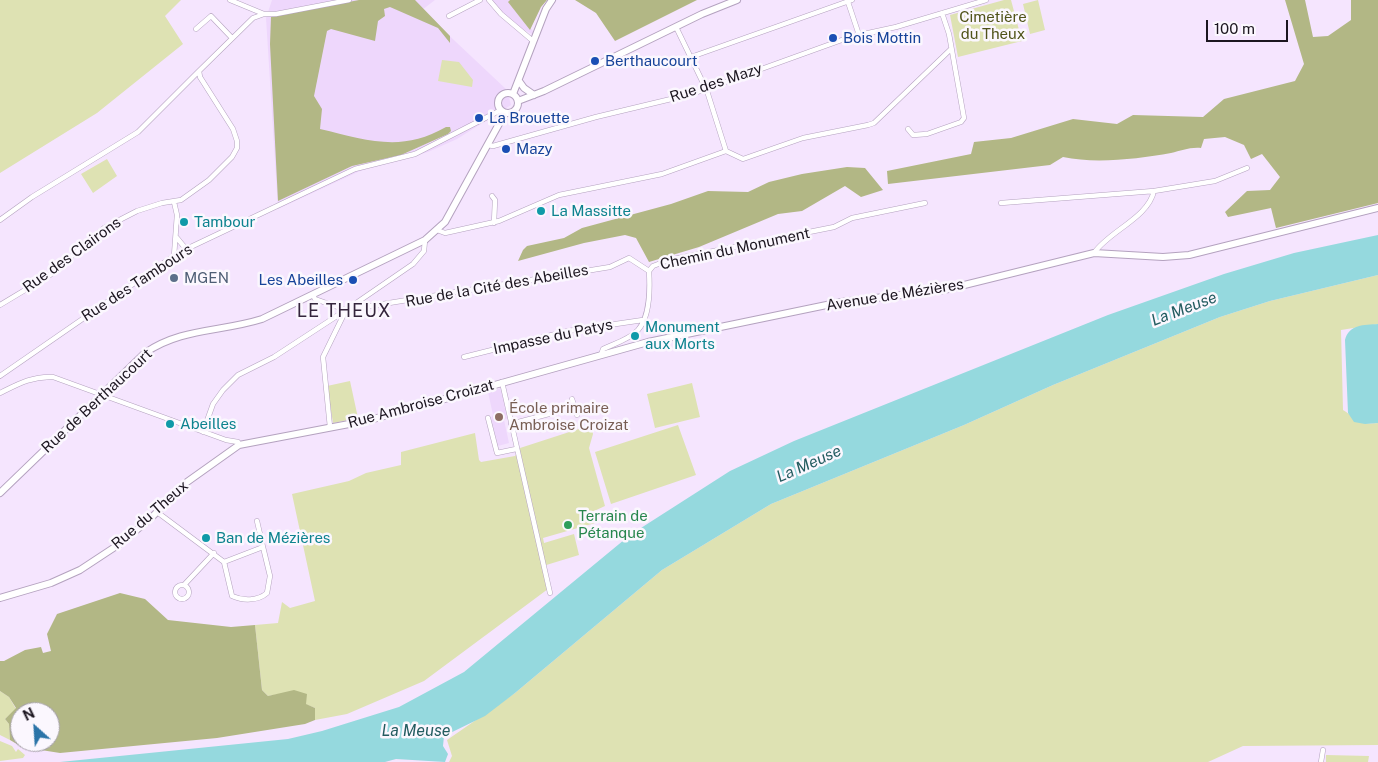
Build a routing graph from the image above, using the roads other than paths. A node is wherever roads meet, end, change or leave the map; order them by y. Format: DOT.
graph roads {
  1 [pos="230,0"];
  2 [pos="349,0"];
  3 [pos="480,0"];
  4 [pos="489,0"];
  5 [pos="552,0"];
  6 [pos="738,0"];
  7 [pos="986,0"];
  8 [pos="850,1"];
  9 [pos="264,14"];
  10 [pos="942,14"];
  11 [pos="449,16"];
  12 [pos="676,27"];
  13 [pos="196,29"];
  14 [pos="859,35"];
  15 [pos="232,38"];
  16 [pos="533,41"];
  17 [pos="952,49"];
  18 [pos="691,57"];
  19 [pos="199,71"];
  20 [pos="519,82"];
  21 [pos="706,89"];
  22 [pos="513,94"];
  23 [pos="534,95"];
  24 [pos="518,101"];
  25 [pos="503,112"];
  26 [pos="908,129"];
  27 [pos="488,145"];
  28 [pos="726,151"];
  29 [pos="1247,168"];
  30 [pos="1154,191"];
  31 [pos="492,196"];
  32 [pos="174,202"];
  33 [pos="925,203"];
  34 [pos="1001,203"];
  35 [pos="1378,208"];
  36 [pos="0,220"];
  37 [pos="494,223"];
  38 [pos="437,230"];
  39 [pos="177,238"];
  40 [pos="425,240"];
  41 [pos="186,249"];
  42 [pos="1094,252"];
  43 [pos="174,256"];
  44 [pos="649,271"];
  45 [pos="312,295"];
  46 [pos="0,305"];
  47 [pos="346,310"];
  48 [pos="643,320"];
  49 [pos="601,355"];
  50 [pos="464,357"];
  51 [pos="0,376"];
  52 [pos="502,382"];
  53 [pos="0,394"];
  54 [pos="101,395"];
  55 [pos="572,399"];
  56 [pos="575,408"];
  57 [pos="577,416"];
  58 [pos="488,418"];
  59 [pos="511,424"];
  60 [pos="330,427"];
  61 [pos="203,432"];
  62 [pos="240,445"];
  63 [pos="516,449"];
  64 [pos="0,493"];
  65 [pos="157,512"];
  66 [pos="257,521"];
  67 [pos="263,547"];
  68 [pos="214,553"];
  69 [pos="224,562"];
  70 [pos="184,585"];
  71 [pos="550,593"];
  72 [pos="0,598"];
  73 [pos="1323,750"];
  74 [pos="1321,762"];
  1 -- 9 [label="street"];
  2 -- 9 [label="street"];
  3 -- 11 [label="street"];
  4 -- 16 [label="street"];
  5 -- 16 [label="main road"];
  6 -- 12 [label="main road"];
  7 -- 10 [label="street, Rue des Mazy"];
  8 -- 14 [label="street"];
  8 -- 18 [label="street"];
  9 -- 15 [label="street"];
  10 -- 14 [label="street, Rue des Mazy"];
  10 -- 17 [label="street"];
  12 -- 18 [label="street"];
  12 -- 23 [label="main road"];
  13 -- 15 [label="street"];
  14 -- 21 [label="street, Rue des Mazy"];
  15 -- 19 [label="street"];
  16 -- 20 [label="main road"];
  17 -- 26 [label="street"];
  17 -- 28 [label="street"];
  18 -- 21 [label="street"];
  19 -- 32 [label="street, Rue des Clairons"];
  19 -- 36 [label="street"];
  20 -- 22 [label="main road"];
  20 -- 23 [label="main road"];
  21 -- 27 [label="street, Rue des Mazy"];
  21 -- 28 [label="street"];
  22 -- 24 [label="main road"];
  22 -- 25 [label="main road"];
  23 -- 24 [label="main road"];
  24 -- 25 [label="main road"];
  25 -- 27 [label="main road, Rue de Berthaucourt"];
  25 -- 41 [label="street, Rue des Tambours"];
  27 -- 38 [label="main road, Rue de Berthaucourt"];
  28 -- 37 [label="street"];
  29 -- 30 [label="street"];
  30 -- 34 [label="street"];
  30 -- 42 [label="street"];
  31 -- 37 [label="street"];
  32 -- 39 [label="street"];
  32 -- 46 [label="street, Rue des Clairons"];
  33 -- 44 [label="street, Chemin du Monument"];
  35 -- 42 [label="main road, Avenue de Mézières"];
  37 -- 38 [label="street"];
  38 -- 40 [label="main road, Rue de Berthaucourt"];
  39 -- 41 [label="street"];
  39 -- 43 [label="street"];
  40 -- 45 [label="main road, Rue de Berthaucourt"];
  40 -- 47 [label="street"];
  41 -- 43 [label="street, Rue des Tambours"];
  42 -- 49 [label="main road, Avenue de Mézières"];
  43 -- 51 [label="street, Rue des Tambours"];
  44 -- 47 [label="street, Rue de la Cité des Abeilles"];
  44 -- 48 [label="street, Chemin du Monument"];
  45 -- 47 [label="street, Rue de la Cité des Abeilles"];
  45 -- 54 [label="main road, Rue de Berthaucourt"];
  47 -- 60 [label="street"];
  47 -- 61 [label="street"];
  48 -- 49 [label="street"];
  48 -- 50 [label="street, Impasse du Patys"];
  49 -- 52 [label="main road, Rue Ambroise Croizat"];
  52 -- 59 [label="street"];
  52 -- 60 [label="main road, Rue Ambroise Croizat"];
  53 -- 54 [label="street"];
  54 -- 61 [label="street"];
  54 -- 64 [label="main road, Rue de Berthaucourt"];
  55 -- 56 [label="street"];
  56 -- 57 [label="street"];
  56 -- 59 [label="street"];
  58 -- 63 [label="street"];
  59 -- 63 [label="street"];
  60 -- 62 [label="main road, Rue Ambroise Croizat"];
  61 -- 62 [label="street"];
  62 -- 65 [label="main road, Rue du Theux"];
  63 -- 71 [label="street"];
  65 -- 68 [label="street"];
  65 -- 72 [label="main road, Rue du Theux"];
  66 -- 67 [label="street"];
  67 -- 69 [label="street"];
  67 -- 69 [label="street"];
  68 -- 69 [label="street"];
  68 -- 70 [label="street"];
  73 -- 74 [label="street"];
}
